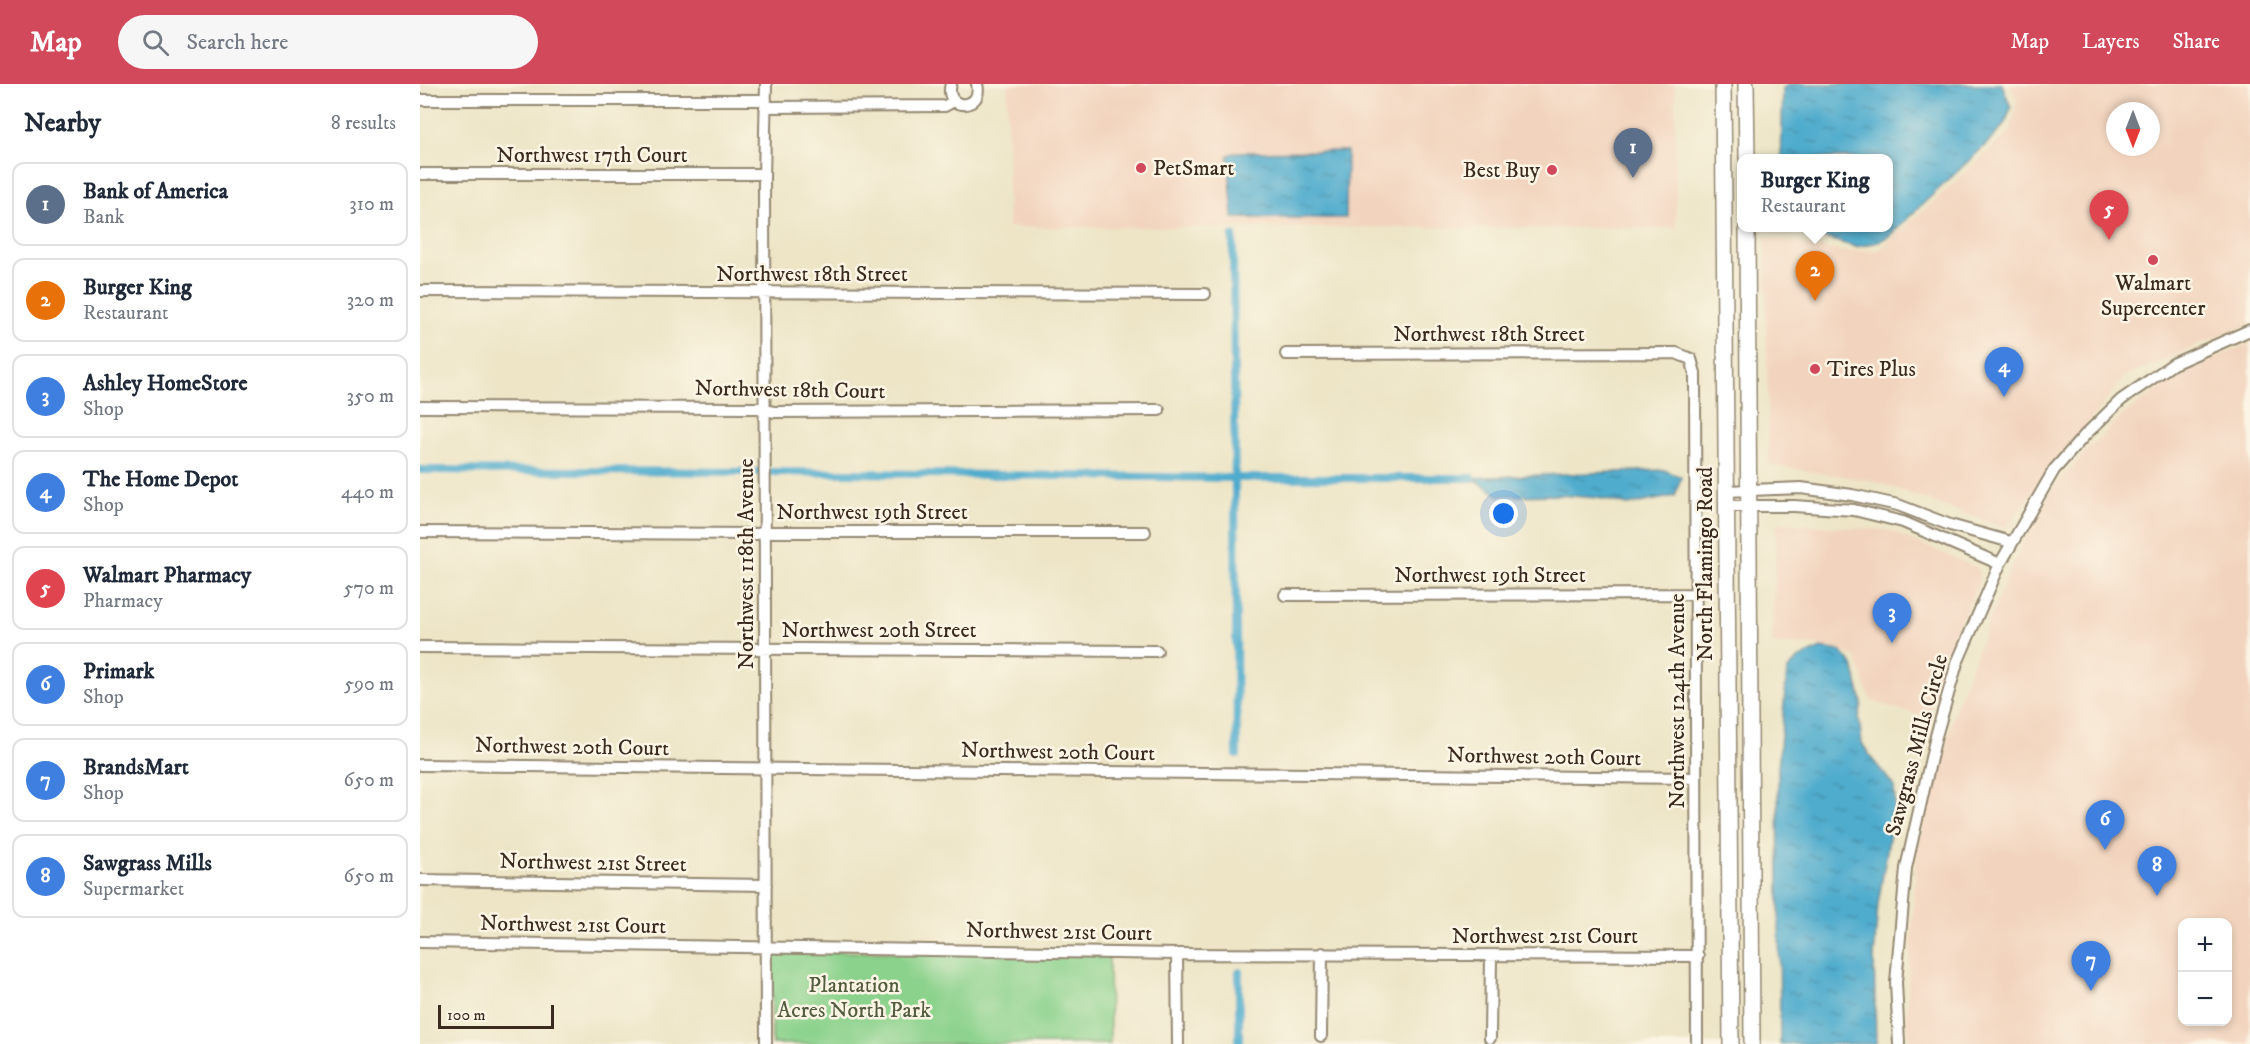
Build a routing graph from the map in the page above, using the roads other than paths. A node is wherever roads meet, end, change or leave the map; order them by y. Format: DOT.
graph roads {
  1 [pos="766,84"];
  2 [pos="951,84"];
  3 [pos="977,84"];
  4 [pos="1723,84"];
  5 [pos="1746,84"];
  6 [pos="420,100"];
  7 [pos="954,101"];
  8 [pos="766,103"];
  9 [pos="1747,154"];
  10 [pos="420,174"];
  11 [pos="764,174"];
  12 [pos="1747,232"];
  13 [pos="420,291"];
  14 [pos="765,293"];
  15 [pos="1205,294"];
  16 [pos="2250,330"];
  17 [pos="1286,354"];
  18 [pos="1691,359"];
  19 [pos="420,407"];
  20 [pos="765,410"];
  21 [pos="1159,410"];
  22 [pos="1749,489"];
  23 [pos="1727,498"];
  24 [pos="1749,506"];
  25 [pos="420,532"];
  26 [pos="765,532"];
  27 [pos="1144,532"];
  28 [pos="2011,542"];
  29 [pos="2000,564"];
  30 [pos="1696,594"];
  31 [pos="1285,595"];
  32 [pos="420,647"];
  33 [pos="765,650"];
  34 [pos="1157,651"];
  35 [pos="420,765"];
  36 [pos="766,768"];
  37 [pos="1696,778"];
  38 [pos="420,880"];
  39 [pos="766,885"];
  40 [pos="420,942"];
  41 [pos="766,947"];
  42 [pos="1322,953"];
  43 [pos="1177,954"];
  44 [pos="1491,956"];
  45 [pos="1698,956"];
  46 [pos="1321,1036"];
  47 [pos="1490,1038"];
  48 [pos="766,1044"];
  49 [pos="1178,1044"];
  50 [pos="1697,1044"];
  51 [pos="1731,1044"];
  52 [pos="1752,1044"];
  53 [pos="1899,1044"];
  1 -- 8 [label="street, Northwest 118th Avenue"];
  2 -- 7 [label="street"];
  3 -- 7 [label="street"];
  4 -- 23 [label="highway, North Flamingo Road"];
  5 -- 9 [label="highway"];
  6 -- 8 [label="street"];
  7 -- 8 [label="street"];
  8 -- 11 [label="street, Northwest 118th Avenue"];
  10 -- 11 [label="street, Northwest 17th Court"];
  11 -- 14 [label="street, Northwest 118th Avenue"];
  12 -- 22 [label="highway, North Flamingo Road"];
  13 -- 14 [label="street, Northwest 18th Street"];
  14 -- 15 [label="street, Northwest 18th Street"];
  14 -- 20 [label="street, Northwest 118th Avenue"];
  16 -- 28 [label="street, Sawgrass Mills Circle"];
  17 -- 18 [label="street, Northwest 18th Street"];
  18 -- 30 [label="street, Northwest 124th Avenue"];
  19 -- 20 [label="street, Northwest 18th Court"];
  20 -- 21 [label="street, Northwest 18th Court"];
  20 -- 26 [label="street, Northwest 118th Avenue"];
  22 -- 23 [label="street"];
  22 -- 24 [label="highway, North Flamingo Road"];
  22 -- 28 [label="street"];
  23 -- 24 [label="street"];
  23 -- 51 [label="highway, North Flamingo Road"];
  24 -- 29 [label="street"];
  24 -- 52 [label="highway, North Flamingo Road"];
  25 -- 26 [label="street, Northwest 19th Street"];
  26 -- 27 [label="street, Northwest 19th Street"];
  26 -- 33 [label="street, Northwest 118th Avenue"];
  28 -- 29 [label="street, Sawgrass Mills Circle"];
  29 -- 53 [label="street, Sawgrass Mills Circle"];
  30 -- 31 [label="street, Northwest 19th Street"];
  30 -- 37 [label="street, Northwest 124th Avenue"];
  32 -- 33 [label="street, Northwest 20th Street"];
  33 -- 34 [label="street, Northwest 20th Street"];
  33 -- 36 [label="street, Northwest 118th Avenue"];
  35 -- 36 [label="street, Northwest 20th Court"];
  36 -- 37 [label="street, Northwest 20th Court"];
  36 -- 39 [label="street, Northwest 118th Avenue"];
  37 -- 45 [label="street, Northwest 124th Avenue"];
  38 -- 39 [label="street, Northwest 21st Street"];
  39 -- 41 [label="street, Northwest 118th Avenue"];
  40 -- 41 [label="street, Northwest 21st Court"];
  41 -- 43 [label="street, Northwest 21st Court"];
  41 -- 48 [label="street, Northwest 118th Avenue"];
  42 -- 43 [label="street, Northwest 21st Court"];
  42 -- 44 [label="street, Northwest 21st Court"];
  42 -- 46 [label="street"];
  43 -- 49 [label="street"];
  44 -- 45 [label="street, Northwest 21st Court"];
  44 -- 47 [label="street"];
  45 -- 50 [label="street, Northwest 124th Avenue"];
}
